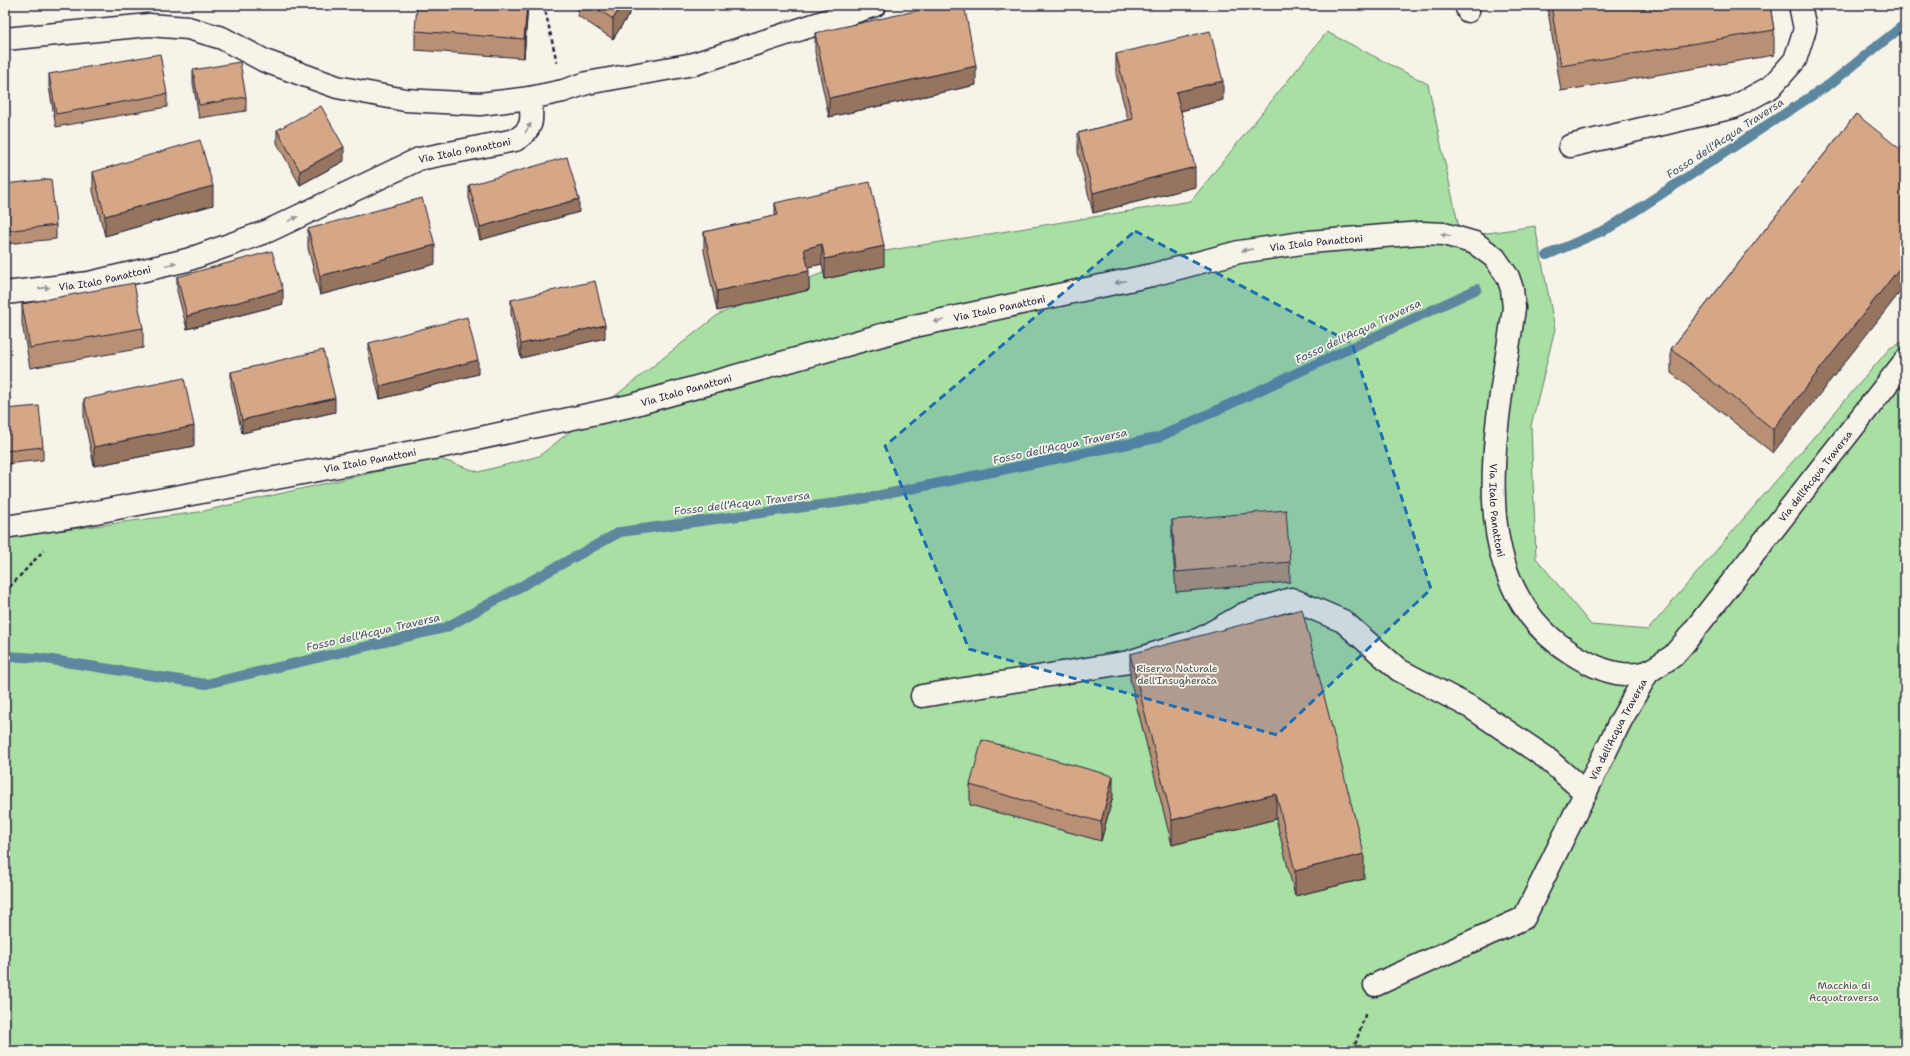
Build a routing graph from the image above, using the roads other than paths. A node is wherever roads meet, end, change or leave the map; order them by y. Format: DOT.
graph roads {
  1 [pos="875,5"];
  2 [pos="1800,5"];
  3 [pos="5,39"];
  4 [pos="530,98"];
  5 [pos="1570,146"];
  6 [pos="5,292"];
  7 [pos="1905,361"];
  8 [pos="5,527"];
  9 [pos="1648,672"];
  10 [pos="922,696"];
  11 [pos="1586,793"];
  12 [pos="1375,985"];
  1 -- 4 [label="street"];
  2 -- 5 [label="street"];
  3 -- 4 [label="street"];
  6 -- 4 [label="street, Via Italo Panattoni, one-way"];
  7 -- 9 [label="street, Via dell'Acqua Traversa"];
  9 -- 8 [label="street, Via Italo Panattoni, one-way"];
  9 -- 11 [label="street, Via dell'Acqua Traversa"];
  10 -- 11 [label="street"];
  11 -- 12 [label="street, Via dell'Acqua Traversa"];
}
